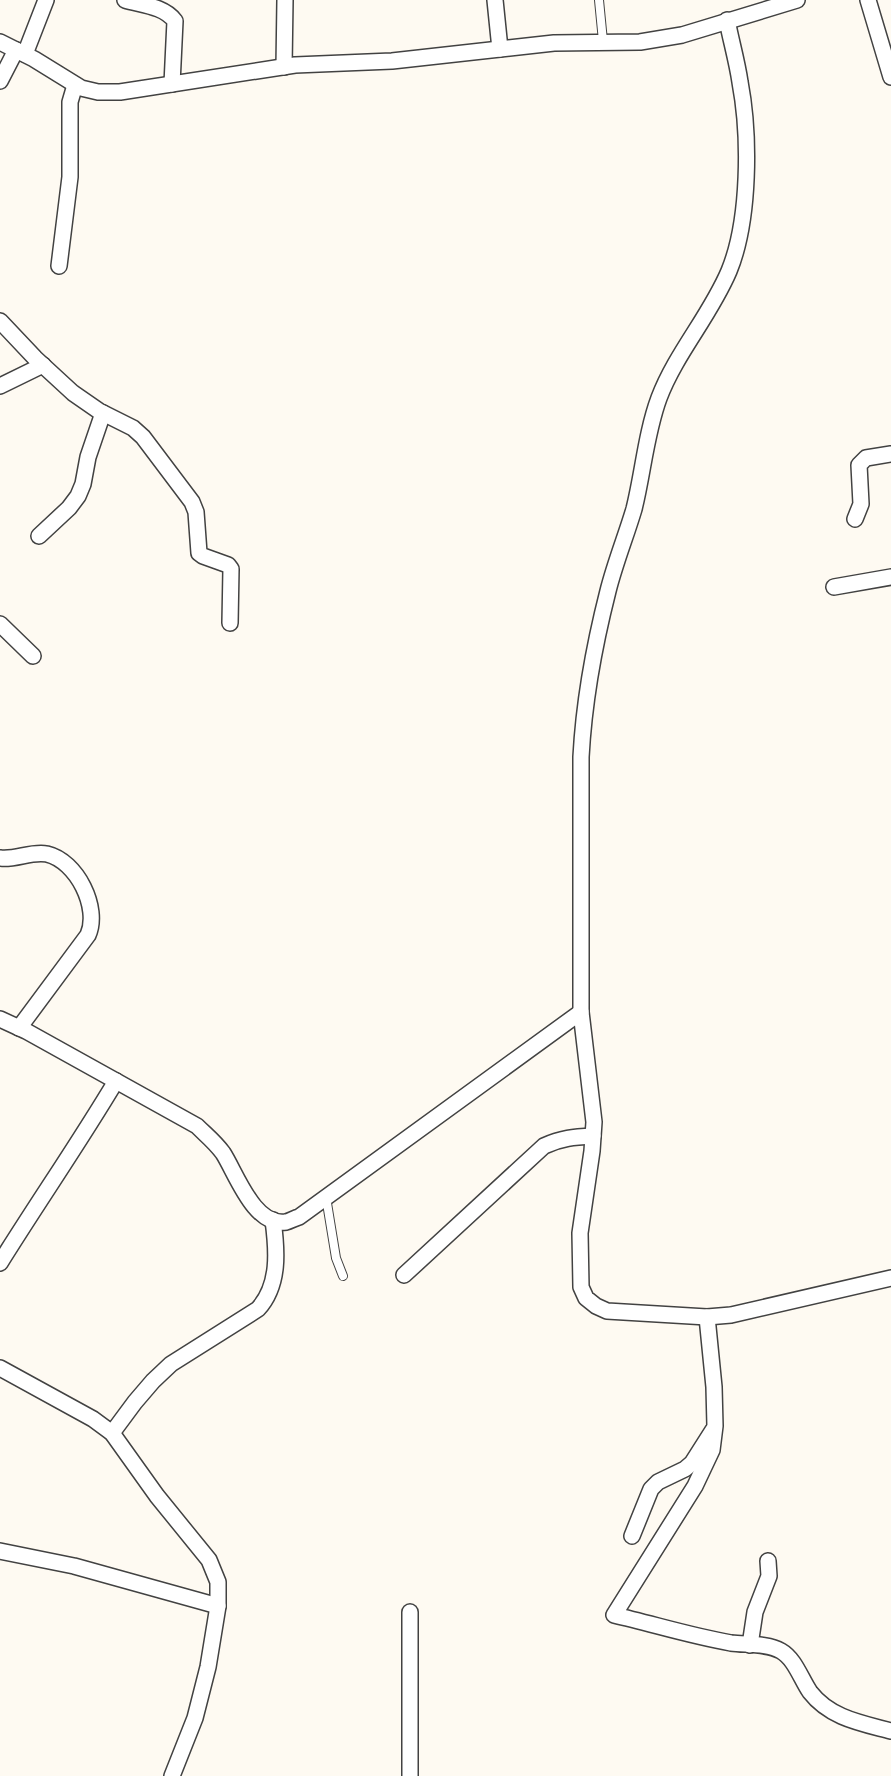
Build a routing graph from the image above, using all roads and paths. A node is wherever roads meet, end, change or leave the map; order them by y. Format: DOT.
graph roads {
  1 [pos="46,0"];
  2 [pos="125,0"];
  3 [pos="285,0"];
  4 [pos="495,0"];
  5 [pos="599,0"];
  6 [pos="797,0"];
  7 [pos="868,0"];
  8 [pos="727,20"];
  9 [pos="603,41"];
  10 [pos="0,42"];
  11 [pos="500,49"];
  12 [pos="20,52"];
  13 [pos="284,67"];
  14 [pos="891,77"];
  15 [pos="0,81"];
  16 [pos="172,84"];
  17 [pos="75,85"];
  18 [pos="58,266"];
  19 [pos="0,321"];
  20 [pos="43,365"];
  21 [pos="0,386"];
  22 [pos="104,413"];
  23 [pos="891,454"];
  24 [pos="855,519"];
  25 [pos="39,536"];
  26 [pos="891,577"];
  27 [pos="834,587"];
  28 [pos="230,623"];
  29 [pos="0,624"];
  30 [pos="33,656"];
  31 [pos="0,858"];
  32 [pos="581,1012"];
  33 [pos="0,1019"];
  34 [pos="19,1028"];
  35 [pos="116,1081"];
  36 [pos="593,1136"];
  37 [pos="326,1197"];
  38 [pos="273,1220"];
  39 [pos="0,1263"];
  40 [pos="404,1275"];
  41 [pos="343,1276"];
  42 [pos="891,1278"];
  43 [pos="707,1317"];
  44 [pos="0,1368"];
  45 [pos="715,1428"];
  46 [pos="112,1433"];
  47 [pos="632,1536"];
  48 [pos="0,1551"];
  49 [pos="768,1561"];
  50 [pos="218,1606"];
  51 [pos="410,1612"];
  52 [pos="750,1645"];
  53 [pos="891,1731"];
  54 [pos="172,1776"];
  55 [pos="410,1776"];
  1 -- 12 [label="street"];
  2 -- 16 [label="street"];
  3 -- 13 [label="street"];
  4 -- 11 [label="street"];
  5 -- 9 [label="lane"];
  6 -- 8 [label="street"];
  7 -- 14 [label="street"];
  8 -- 9 [label="street"];
  8 -- 32 [label="street"];
  9 -- 11 [label="street"];
  10 -- 12 [label="street"];
  11 -- 13 [label="street"];
  12 -- 15 [label="street"];
  12 -- 17 [label="street"];
  13 -- 16 [label="street"];
  16 -- 17 [label="street"];
  17 -- 18 [label="street"];
  19 -- 20 [label="street"];
  20 -- 21 [label="street"];
  20 -- 22 [label="street"];
  22 -- 25 [label="street"];
  22 -- 28 [label="street"];
  23 -- 24 [label="street"];
  26 -- 27 [label="street"];
  29 -- 30 [label="street"];
  31 -- 34 [label="street"];
  32 -- 36 [label="street"];
  32 -- 37 [label="street"];
  33 -- 34 [label="street"];
  34 -- 35 [label="street"];
  35 -- 38 [label="street"];
  35 -- 39 [label="street"];
  36 -- 40 [label="street"];
  36 -- 43 [label="street"];
  37 -- 38 [label="street"];
  37 -- 41 [label="lane"];
  38 -- 46 [label="street"];
  42 -- 43 [label="street"];
  43 -- 45 [label="street"];
  44 -- 46 [label="street"];
  45 -- 47 [label="street"];
  45 -- 52 [label="street"];
  46 -- 50 [label="street"];
  48 -- 50 [label="street"];
  49 -- 52 [label="street"];
  50 -- 54 [label="street"];
  51 -- 55 [label="street"];
  52 -- 53 [label="street"];
}
